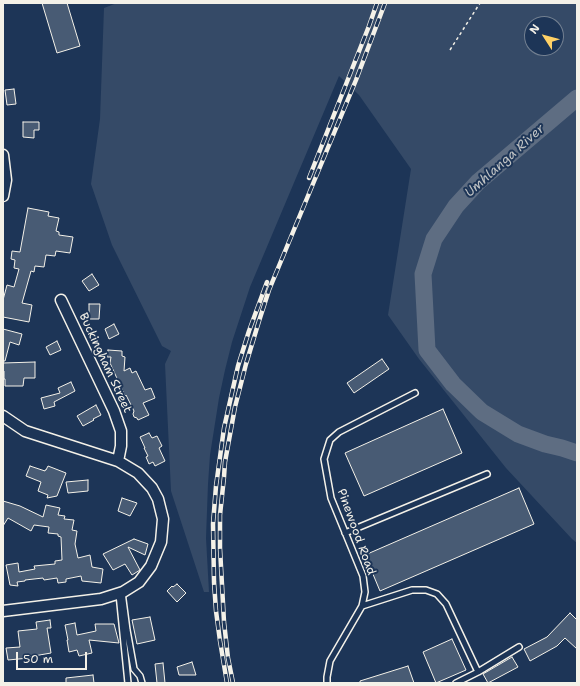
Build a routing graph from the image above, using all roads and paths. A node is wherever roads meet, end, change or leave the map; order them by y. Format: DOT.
graph roads {
  1 [pos="480,3"];
  2 [pos="450,50"];
  3 [pos="3,155"];
  4 [pos="3,196"];
  5 [pos="61,300"];
  6 [pos="415,393"];
  7 [pos="3,416"];
  8 [pos="118,461"];
  9 [pos="487,474"];
  10 [pos="346,533"];
  11 [pos="120,593"];
  12 [pos="362,606"];
  13 [pos="3,611"];
  14 [pos="518,647"];
  15 [pos="478,672"];
  16 [pos="128,683"];
  17 [pos="142,683"];
  18 [pos="327,683"];
  19 [pos="456,683"];
  1 -- 2 [label="path"];
  3 -- 4 [label="street"];
  5 -- 8 [label="street, Buckingham Street"];
  6 -- 10 [label="lane, Pinewood Road"];
  7 -- 8 [label="street"];
  8 -- 11 [label="street"];
  9 -- 10 [label="lane"];
  10 -- 12 [label="lane, Pinewood Road"];
  11 -- 13 [label="street"];
  11 -- 16 [label="lane"];
  11 -- 17 [label="lane"];
  12 -- 15 [label="lane"];
  12 -- 18 [label="lane, Pinewood Road"];
  14 -- 15 [label="lane"];
  15 -- 19 [label="lane"];
}
